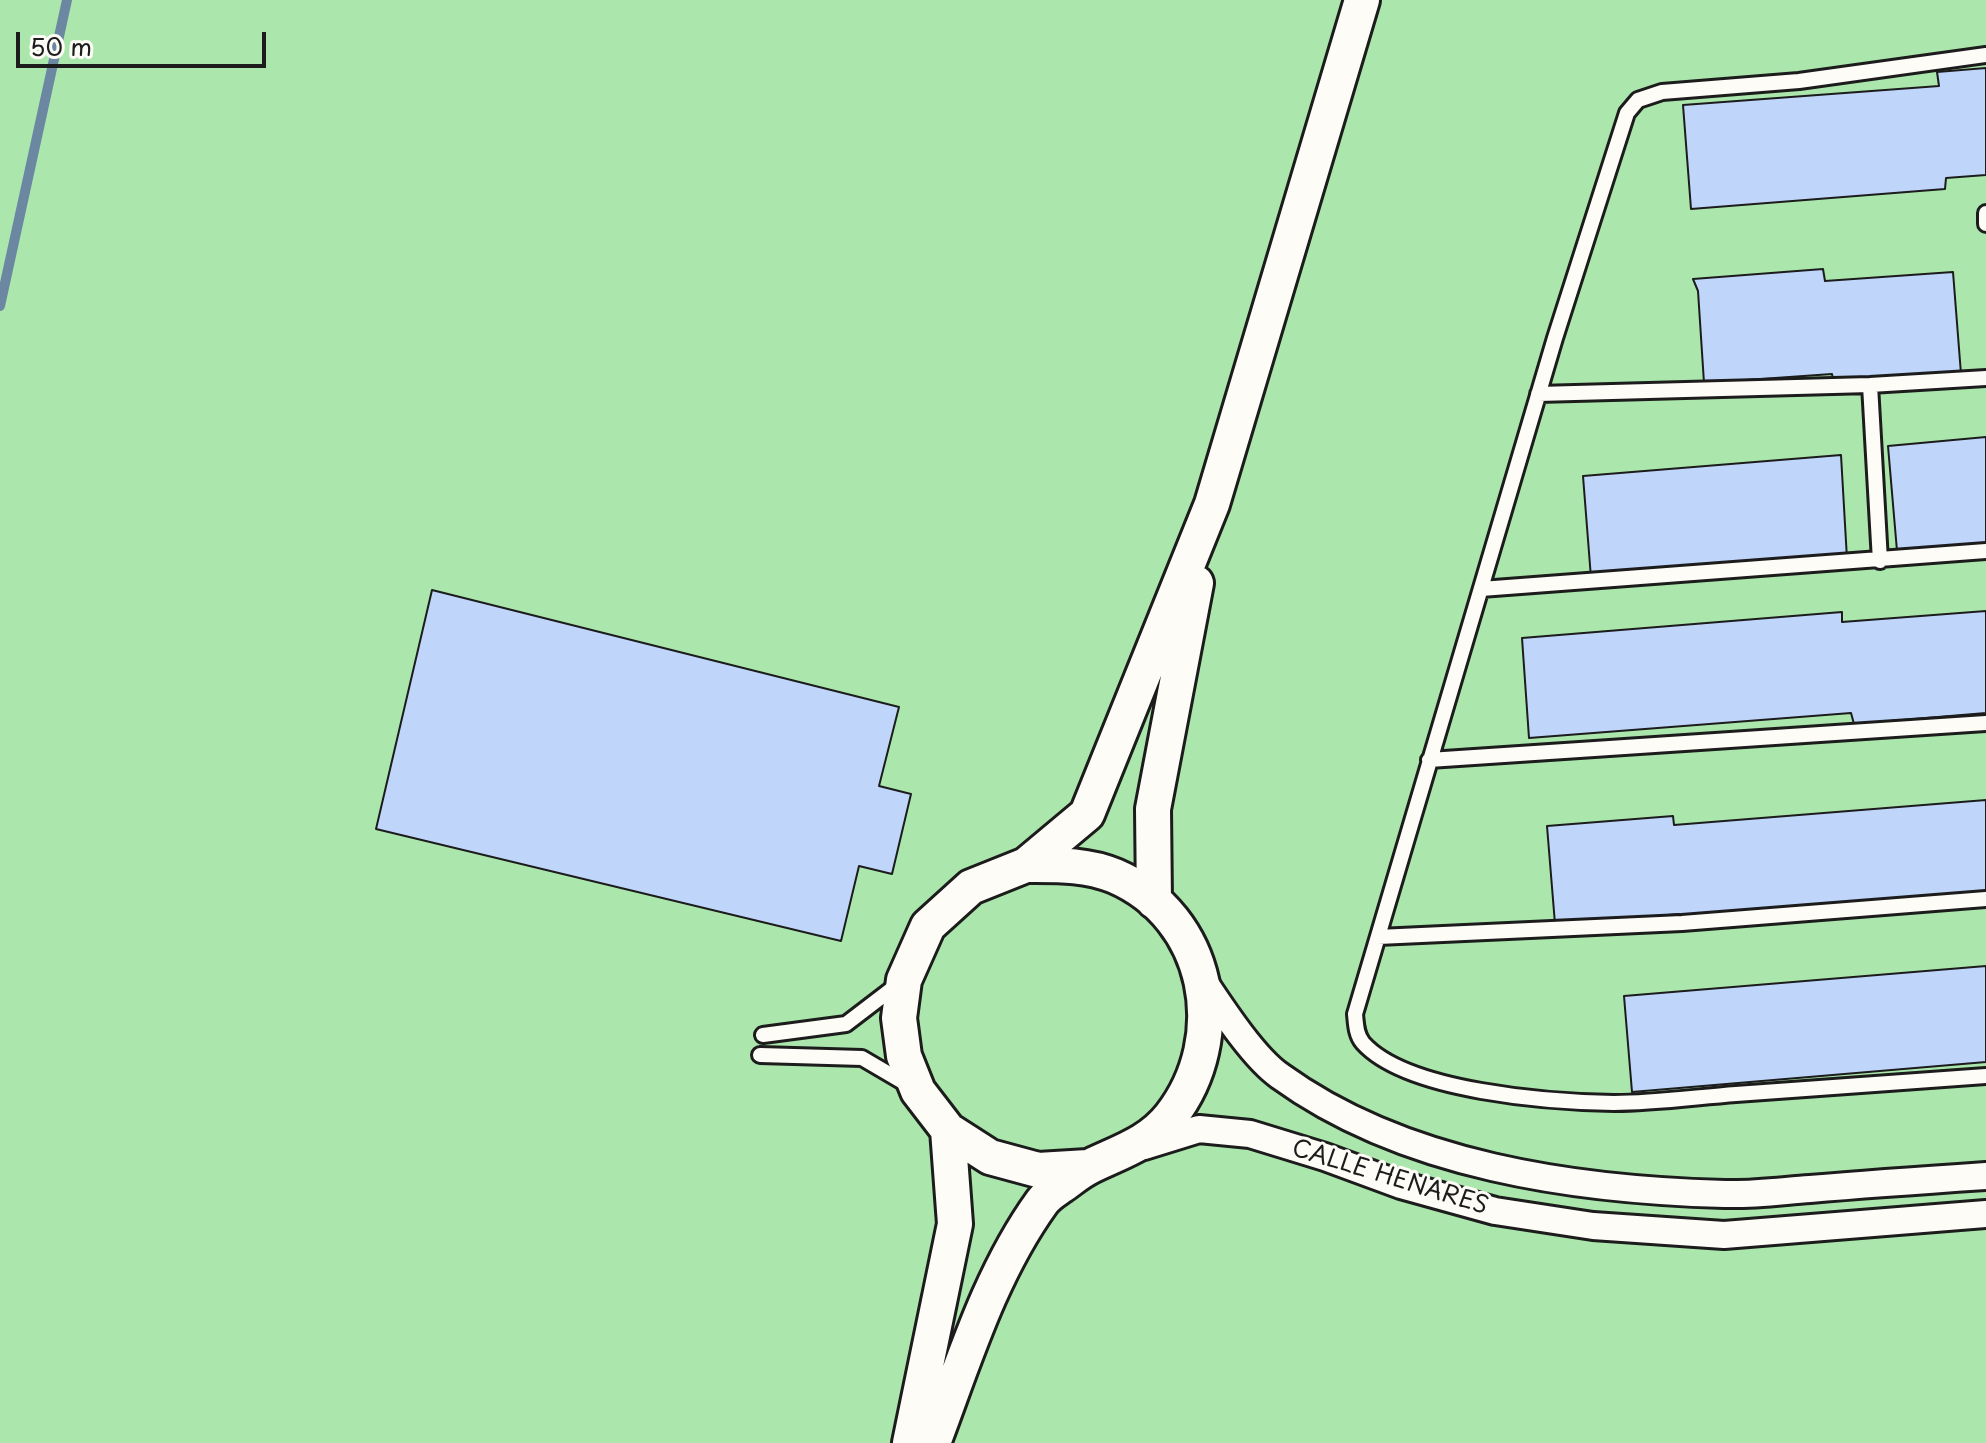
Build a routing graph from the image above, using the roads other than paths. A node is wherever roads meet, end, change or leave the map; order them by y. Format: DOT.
graph roads {
  1 [pos="1362,0"];
  2 [pos="1986,55"];
  3 [pos="1986,213"];
  4 [pos="1986,224"];
  5 [pos="1986,378"];
  6 [pos="1870,385"];
  7 [pos="1538,394"];
  8 [pos="1212,504"];
  9 [pos="1986,551"];
  10 [pos="1880,561"];
  11 [pos="1481,589"];
  12 [pos="1986,723"];
  13 [pos="1429,760"];
  14 [pos="1026,865"];
  15 [pos="1986,899"];
  16 [pos="1154,901"];
  17 [pos="1378,937"];
  18 [pos="904,980"];
  19 [pos="1204,982"];
  20 [pos="763,1035"];
  21 [pos="760,1055"];
  22 [pos="1986,1076"];
  23 [pos="918,1091"];
  24 [pos="948,1130"];
  25 [pos="1133,1149"];
  26 [pos="1088,1167"];
  27 [pos="1986,1176"];
  28 [pos="1986,1214"];
  29 [pos="910,1443"];
  30 [pos="933,1443"];
  1 -- 8 [label="street"];
  2 -- 7 [label="lane"];
  3 -- 4 [label="lane"];
  5 -- 6 [label="lane"];
  6 -- 7 [label="lane"];
  6 -- 10 [label="lane"];
  7 -- 11 [label="lane"];
  8 -- 14 [label="street"];
  8 -- 16 [label="street"];
  9 -- 10 [label="lane"];
  10 -- 11 [label="lane"];
  11 -- 13 [label="lane"];
  12 -- 13 [label="lane"];
  13 -- 17 [label="lane"];
  14 -- 16 [label="street"];
  14 -- 18 [label="street"];
  15 -- 17 [label="lane"];
  16 -- 19 [label="street"];
  17 -- 22 [label="lane"];
  18 -- 20 [label="lane"];
  18 -- 23 [label="street"];
  19 -- 25 [label="street"];
  19 -- 27 [label="street, CALLE HENARES"];
  21 -- 23 [label="lane"];
  23 -- 24 [label="street"];
  24 -- 26 [label="street"];
  24 -- 29 [label="street"];
  25 -- 26 [label="street"];
  25 -- 28 [label="street, CALLE HENARES"];
  26 -- 30 [label="street"];
}
